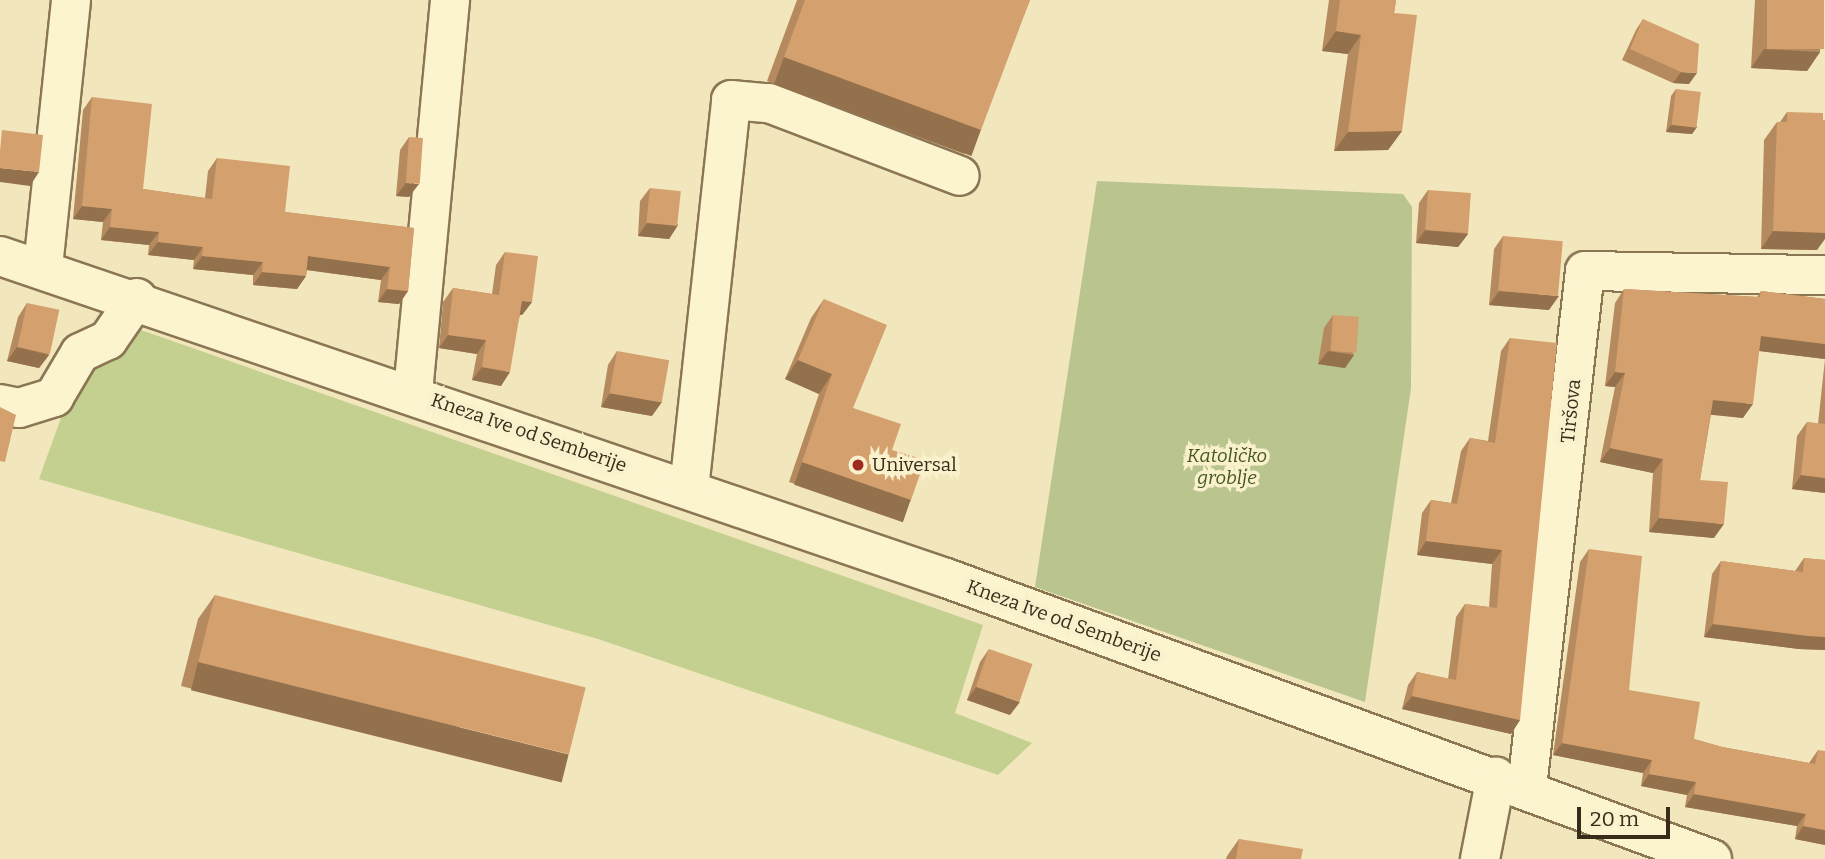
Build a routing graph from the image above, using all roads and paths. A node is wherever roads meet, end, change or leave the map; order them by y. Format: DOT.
graph roads {
  1 [pos="71,0"];
  2 [pos="450,0"];
  3 [pos="960,176"];
  4 [pos="0,257"];
  5 [pos="43,267"];
  6 [pos="1825,275"];
  7 [pos="137,299"];
  8 [pos="413,392"];
  9 [pos="0,404"];
  10 [pos="690,489"];
  11 [pos="1512,782"];
  12 [pos="1480,859"];
  13 [pos="1712,859"];
  1 -- 5 [label="street"];
  2 -- 8 [label="street, Kneza Ive od Semberije"];
  3 -- 10 [label="street"];
  4 -- 5 [label="street, Kneza Ive od Semberije"];
  5 -- 7 [label="street, Kneza Ive od Semberije"];
  6 -- 11 [label="street, Tiršova"];
  7 -- 8 [label="street, Kneza Ive od Semberije"];
  7 -- 9 [label="street"];
  8 -- 10 [label="street, Kneza Ive od Semberije"];
  10 -- 11 [label="street, Kneza Ive od Semberije"];
  11 -- 12 [label="street"];
  11 -- 13 [label="street, Kneza Ive od Semberije"];
}
